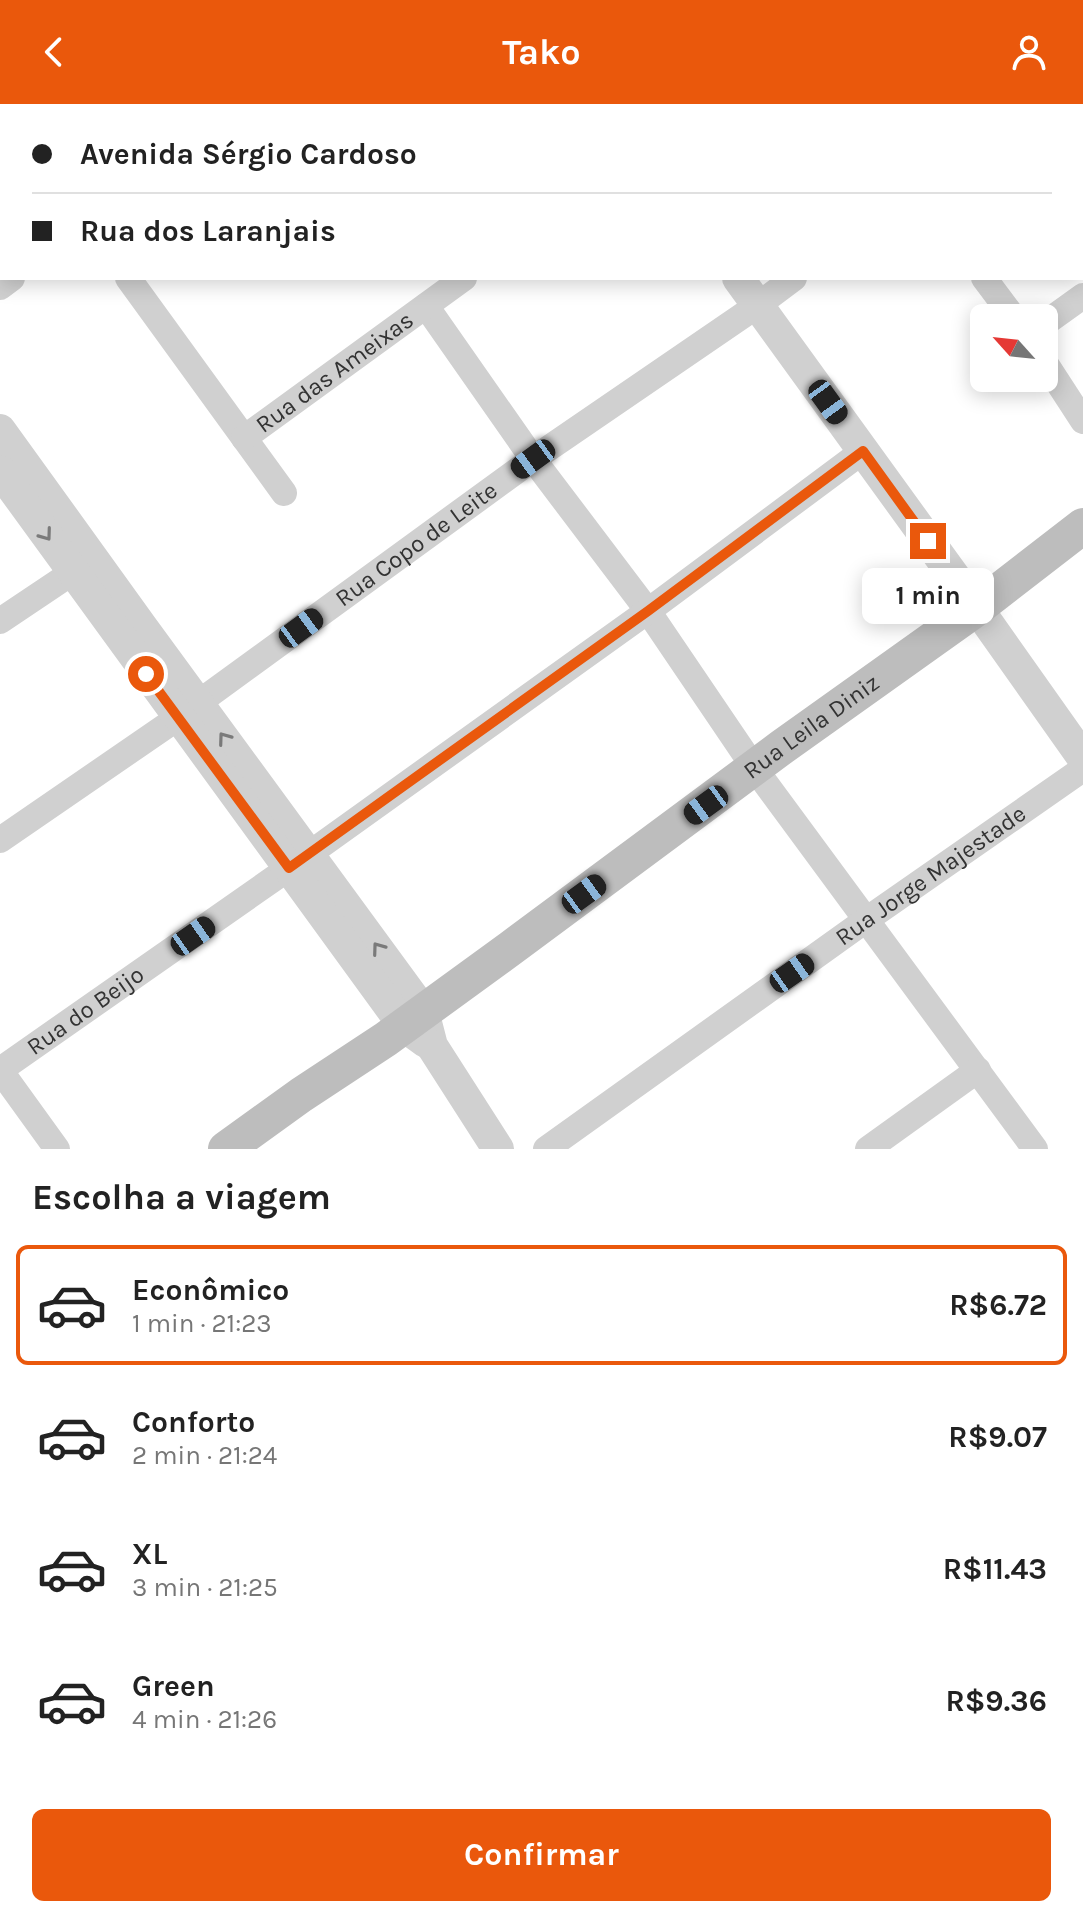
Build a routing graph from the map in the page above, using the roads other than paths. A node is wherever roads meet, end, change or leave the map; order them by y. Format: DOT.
graph roads {
  1 [pos="129,280"];
  2 [pos="461,280"];
  3 [pos="739,280"];
  4 [pos="791,280"];
  5 [pos="986,280"];
  6 [pos="1083,296"];
  7 [pos="1004,304"];
  8 [pos="758,305"];
  9 [pos="426,306"];
  10 [pos="1058,314"];
  11 [pos="1058,383"];
  12 [pos="1083,421"];
  13 [pos="0,430"];
  14 [pos="244,438"];
  15 [pos="863,451"];
  16 [pos="533,459"];
  17 [pos="0,471"];
  18 [pos="284,493"];
  19 [pos="1083,526"];
  20 [pos="83,565"];
  21 [pos="977,608"];
  22 [pos="648,611"];
  23 [pos="0,621"];
  24 [pos="189,710"];
  25 [pos="1083,758"];
  26 [pos="755,769"];
  27 [pos="1083,769"];
  28 [pos="0,840"];
  29 [pos="299,861"];
  30 [pos="866,920"];
  31 [pos="420,1028"];
  32 [pos="0,1070"];
  33 [pos="978,1070"];
  34 [pos="57,1149"];
  35 [pos="226,1149"];
  36 [pos="498,1149"];
  37 [pos="546,1149"];
  38 [pos="868,1149"];
  39 [pos="1035,1149"];
  1 -- 14 [label="street"];
  2 -- 9 [label="street, Rua das Ameixas"];
  3 -- 8 [label="street"];
  4 -- 8 [label="street, Rua Copo de Leite"];
  5 -- 7 [label="street"];
  6 -- 10 [label="street"];
  8 -- 15 [label="street"];
  8 -- 16 [label="street, Rua Copo de Leite"];
  9 -- 14 [label="street, Rua das Ameixas"];
  9 -- 16 [label="street"];
  11 -- 12 [label="street"];
  13 -- 20 [label="street"];
  14 -- 18 [label="street"];
  15 -- 21 [label="street"];
  15 -- 22 [label="street, Rua do Beijo"];
  16 -- 22 [label="street"];
  16 -- 24 [label="street, Rua Copo de Leite"];
  17 -- 20 [label="street, one-way"];
  19 -- 21 [label="main road, Rua Leila Diniz"];
  20 -- 23 [label="street"];
  20 -- 24 [label="street"];
  21 -- 25 [label="street"];
  21 -- 26 [label="main road, Rua Leila Diniz"];
  22 -- 26 [label="street"];
  22 -- 29 [label="street, Rua do Beijo"];
  24 -- 28 [label="street, Rua Copo de Leite"];
  24 -- 29 [label="street"];
  26 -- 30 [label="street"];
  26 -- 31 [label="main road, Rua Leila Diniz"];
  27 -- 30 [label="street, Rua Jorge Majestade"];
  29 -- 31 [label="street"];
  29 -- 32 [label="street, Rua do Beijo"];
  30 -- 33 [label="street"];
  30 -- 37 [label="street, Rua Jorge Majestade"];
  31 -- 35 [label="main road, Rua Leila Diniz"];
  31 -- 36 [label="street"];
  32 -- 34 [label="street"];
  33 -- 38 [label="street"];
  33 -- 39 [label="street"];
}
